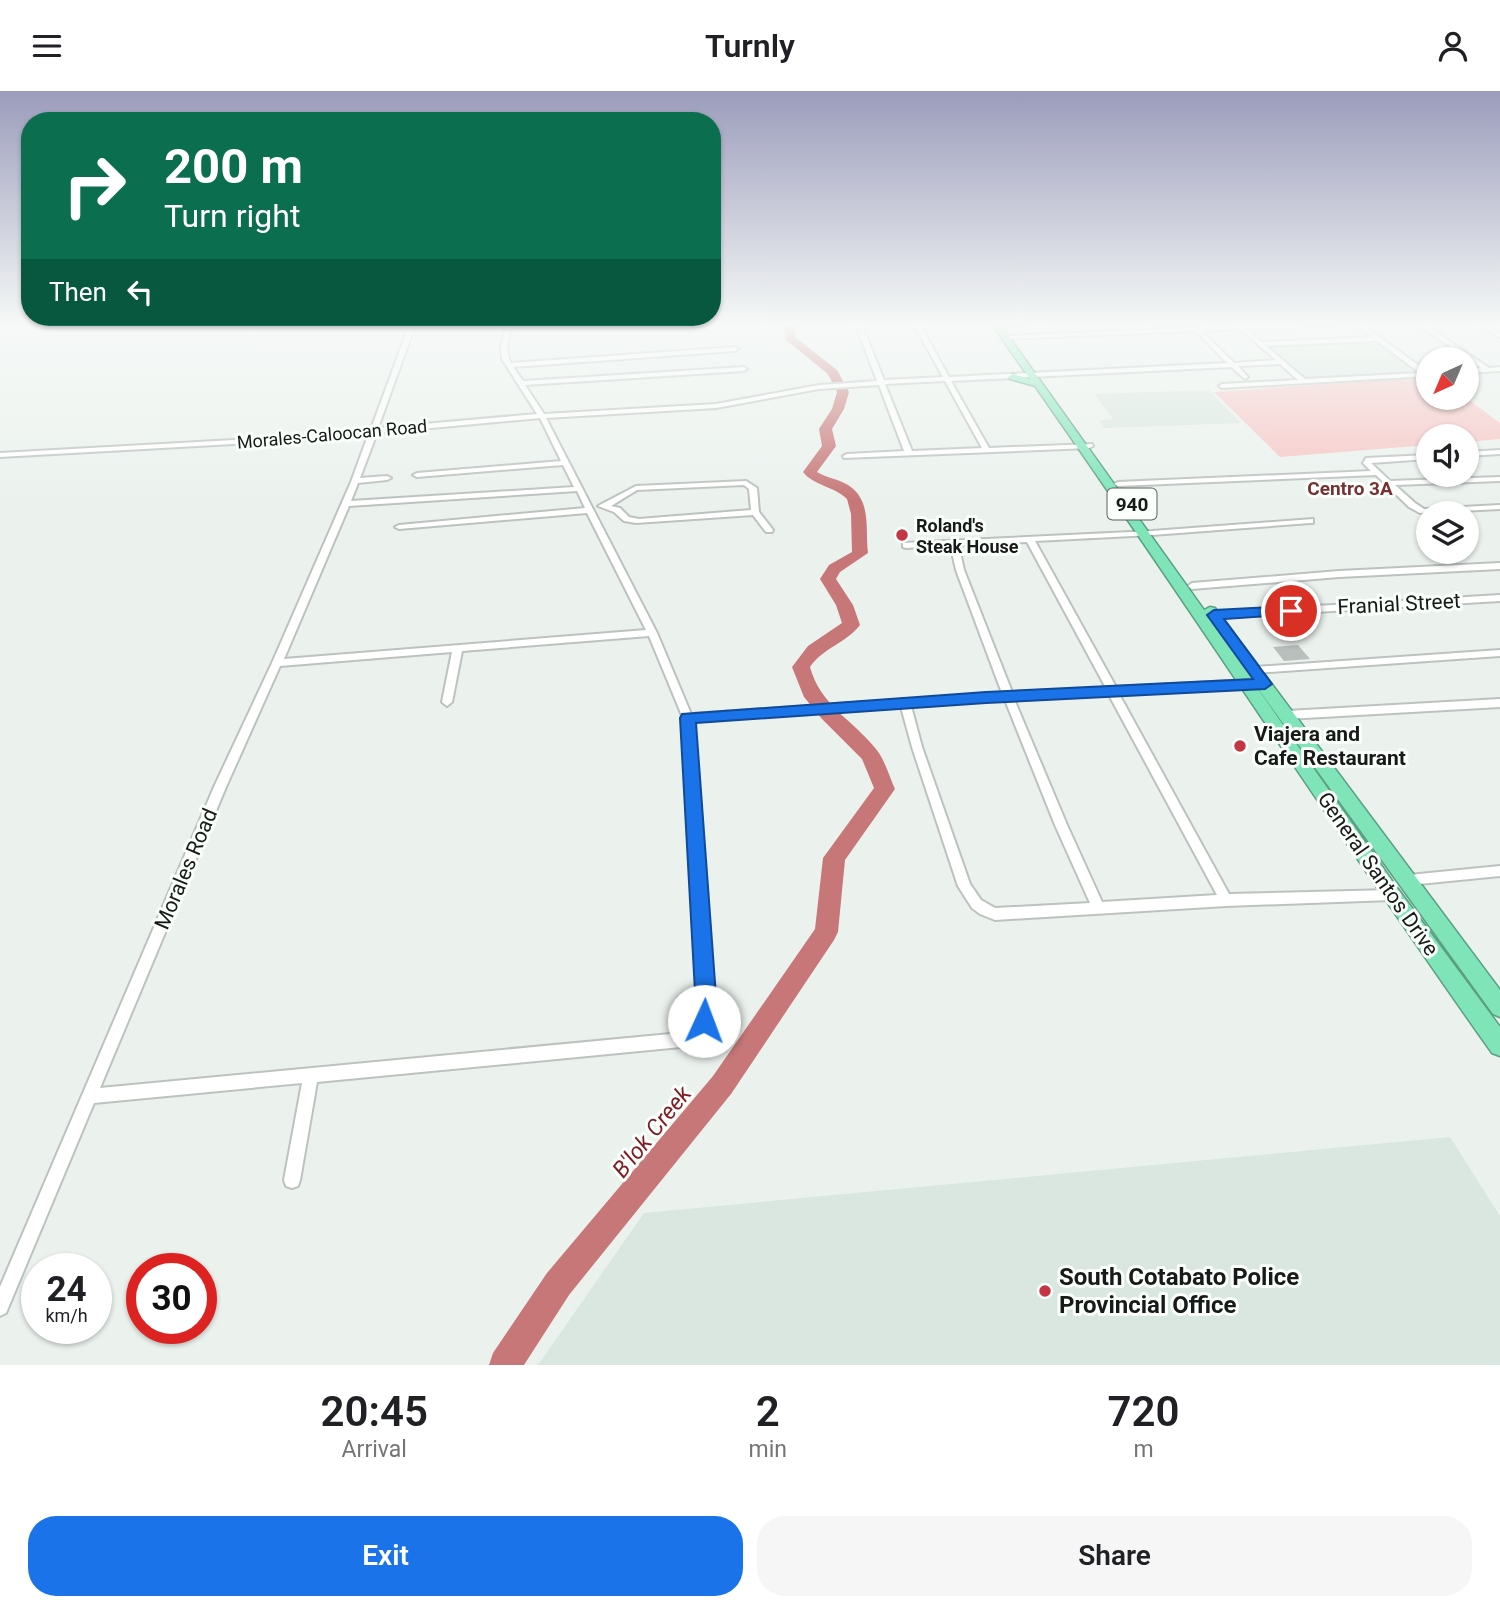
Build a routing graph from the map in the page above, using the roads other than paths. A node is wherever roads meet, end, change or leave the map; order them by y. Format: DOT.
graph roads {
  1 [pos="391,382"];
  2 [pos="531,382"];
  3 [pos="873,382"];
  4 [pos="880,382"];
  5 [pos="949,382"];
  6 [pos="1039,382"];
  7 [pos="1279,382"];
  8 [pos="522,383"];
  9 [pos="1222,386"];
  10 [pos="542,416"];
  11 [pos="372,431"];
  12 [pos="1086,447"];
  13 [pos="987,451"];
  14 [pos="1500,452"];
  15 [pos="1479,453"];
  16 [pos="909,454"];
  17 [pos="0,455"];
  18 [pos="847,456"];
  19 [pos="1416,458"];
  20 [pos="566,463"];
  21 [pos="1376,473"];
  22 [pos="417,475"];
  23 [pos="387,478"];
  24 [pos="1500,479"];
  25 [pos="355,481"];
  26 [pos="1389,483"];
  27 [pos="1118,484"];
  28 [pos="579,489"];
  29 [pos="345,504"];
  30 [pos="602,506"];
  31 [pos="1500,507"];
  32 [pos="589,509"];
  33 [pos="755,512"];
  34 [pos="1310,521"];
  35 [pos="399,527"];
  36 [pos="769,530"];
  37 [pos="1148,533"];
  38 [pos="1030,539"];
  39 [pos="958,543"];
  40 [pos="906,545"];
  41 [pos="1500,566"];
  42 [pos="1192,586"];
  43 [pos="1500,598"];
  44 [pos="1214,615"];
  45 [pos="652,633"];
  46 [pos="458,647"];
  47 [pos="1500,653"];
  48 [pos="277,663"];
  49 [pos="1256,679"];
  50 [pos="1111,691"];
  51 [pos="1007,696"];
  52 [pos="447,702"];
  53 [pos="905,703"];
  54 [pos="1500,703"];
  55 [pos="1287,715"];
  56 [pos="688,718"];
  57 [pos="1500,871"];
  58 [pos="1409,880"];
  59 [pos="1391,895"];
  60 [pos="1226,900"];
  61 [pos="1099,908"];
  62 [pos="1500,1007"];
  63 [pos="1500,1045"];
  64 [pos="311,1076"];
  65 [pos="90,1096"];
  66 [pos="292,1180"];
  67 [pos="0,1307"];
  1 -- 11 [label="street, Morales Road"];
  2 -- 8 [label="street"];
  3 -- 10 [label="street, Morales-Caloocan Road"];
  4 -- 16 [label="street"];
  5 -- 13 [label="street"];
  6 -- 12 [label="highway, General Santos Drive / 940"];
  7 -- 9 [label="street"];
  8 -- 10 [label="street"];
  10 -- 11 [label="street, Morales-Caloocan Road"];
  10 -- 20 [label="street"];
  11 -- 17 [label="street, Morales-Caloocan Road"];
  11 -- 25 [label="street, Morales Road"];
  12 -- 13 [label="street"];
  12 -- 27 [label="highway, General Santos Drive / 940"];
  12 -- 37 [label="highway, General Santos Drive / 940"];
  13 -- 16 [label="street"];
  14 -- 15 [label="street"];
  16 -- 18 [label="street"];
  19 -- 21 [label="street"];
  20 -- 22 [label="street"];
  20 -- 28 [label="street"];
  21 -- 26 [label="street"];
  21 -- 27 [label="street"];
  23 -- 25 [label="street"];
  24 -- 26 [label="street"];
  25 -- 29 [label="street, Morales Road"];
  26 -- 31 [label="street"];
  27 -- 37 [label="highway, General Santos Drive / 940"];
  28 -- 29 [label="street"];
  28 -- 32 [label="street"];
  29 -- 48 [label="street, Morales Road"];
  30 -- 32 [label="street"];
  30 -- 33 [label="street"];
  30 -- 33 [label="street"];
  32 -- 35 [label="street"];
  32 -- 45 [label="street"];
  33 -- 36 [label="street"];
  34 -- 37 [label="street"];
  37 -- 38 [label="street"];
  37 -- 42 [label="highway, General Santos Drive / 940"];
  37 -- 49 [label="highway, General Santos Drive / 940"];
  38 -- 39 [label="street"];
  38 -- 50 [label="street"];
  39 -- 40 [label="street"];
  39 -- 51 [label="street"];
  41 -- 42 [label="street"];
  42 -- 44 [label="highway, General Santos Drive / 940"];
  43 -- 44 [label="street, Franial Street"];
  44 -- 49 [label="highway, General Santos Drive / 940"];
  45 -- 46 [label="street"];
  45 -- 56 [label="street"];
  46 -- 48 [label="street"];
  46 -- 52 [label="street"];
  47 -- 49 [label="street"];
  48 -- 65 [label="street, Morales Road"];
  49 -- 50 [label="street"];
  49 -- 55 [label="highway, General Santos Drive / 940"];
  49 -- 59 [label="highway, General Santos Drive / 940"];
  50 -- 51 [label="street"];
  50 -- 60 [label="street"];
  51 -- 53 [label="street"];
  51 -- 61 [label="street"];
  53 -- 56 [label="street"];
  53 -- 61 [label="street"];
  54 -- 55 [label="street"];
  55 -- 58 [label="highway, General Santos Drive / 940"];
  56 -- 64 [label="street"];
  57 -- 58 [label="street"];
  58 -- 62 [label="highway, General Santos Drive / 940"];
  59 -- 60 [label="street"];
  59 -- 63 [label="highway, General Santos Drive / 940"];
  60 -- 61 [label="street"];
  64 -- 65 [label="street"];
  64 -- 66 [label="street"];
  65 -- 67 [label="street, Morales Road"];
}
